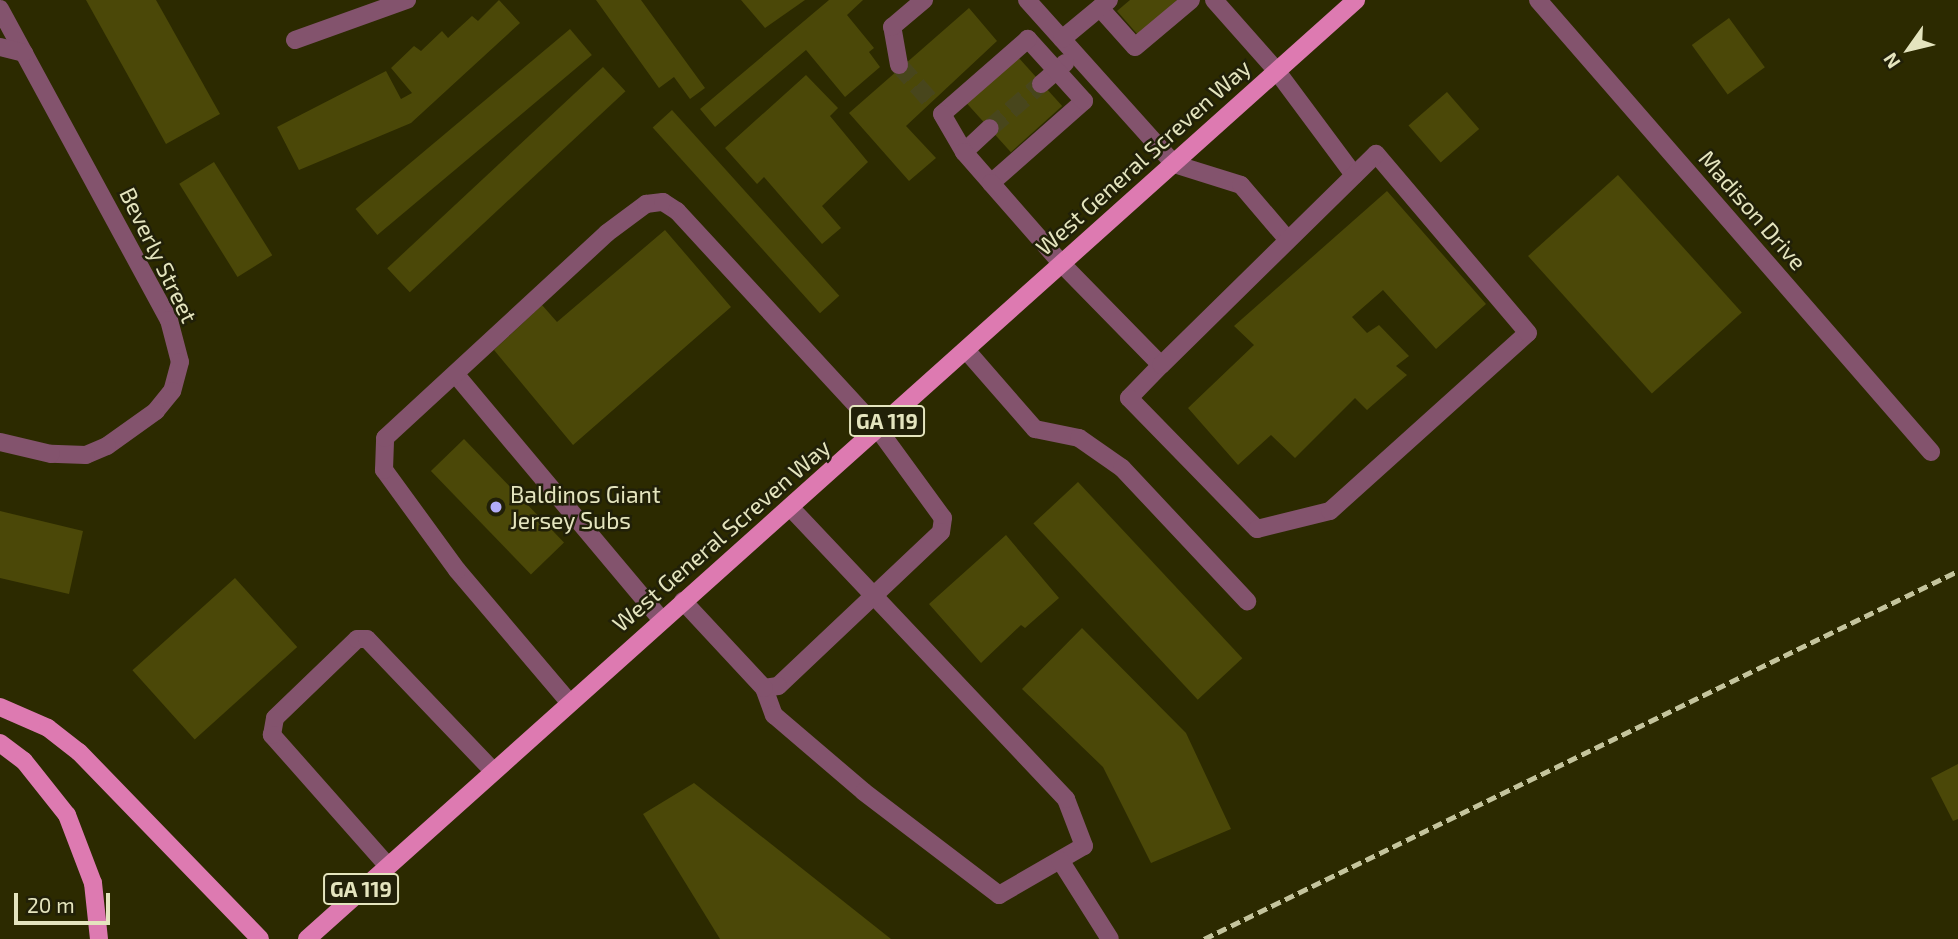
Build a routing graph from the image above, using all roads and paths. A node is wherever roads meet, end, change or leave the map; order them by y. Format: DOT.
graph roads {
  1 [pos="407,0"];
  2 [pos="924,0"];
  3 [pos="1027,0"];
  4 [pos="1191,0"];
  5 [pos="1214,0"];
  6 [pos="1538,0"];
  7 [pos="1351,2"];
  8 [pos="1105,4"];
  9 [pos="0,9"];
  10 [pos="1062,38"];
  11 [pos="295,40"];
  12 [pos="0,47"];
  13 [pos="24,53"];
  14 [pos="1076,54"];
  15 [pos="899,65"];
  16 [pos="1276,70"];
  17 [pos="1056,71"];
  18 [pos="1041,84"];
  19 [pos="990,128"];
  20 [pos="964,152"];
  21 [pos="1174,164"];
  22 [pos="1354,175"];
  23 [pos="991,183"];
  24 [pos="1288,240"];
  25 [pos="1062,264"];
  26 [pos="966,350"];
  27 [pos="1161,365"];
  28 [pos="457,376"];
  29 [pos="878,429"];
  30 [pos="0,442"];
  31 [pos="1931,452"];
  32 [pos="791,508"];
  33 [pos="872,597"];
  34 [pos="684,601"];
  35 [pos="1247,601"];
  36 [pos="662,620"];
  37 [pos="765,688"];
  38 [pos="569,702"];
  39 [pos="0,706"];
  40 [pos="0,743"];
  41 [pos="494,771"];
  42 [pos="1060,860"];
  43 [pos="387,865"];
  44 [pos="99,939"];
  45 [pos="260,939"];
  46 [pos="307,939"];
  47 [pos="1110,939"];
  1 -- 11 [label="street"];
  2 -- 15 [label="street"];
  3 -- 10 [label="street"];
  4 -- 8 [label="street"];
  5 -- 16 [label="street"];
  6 -- 31 [label="street, Madison Drive"];
  7 -- 16 [label="main road, West General Screven Way / GA 119"];
  8 -- 10 [label="street"];
  9 -- 13 [label="street, Beverly Street"];
  10 -- 14 [label="street"];
  12 -- 13 [label="street"];
  13 -- 30 [label="street, Beverly Street"];
  14 -- 17 [label="street"];
  14 -- 21 [label="street"];
  16 -- 21 [label="main road, West General Screven Way / GA 119"];
  16 -- 22 [label="street"];
  17 -- 18 [label="street"];
  17 -- 20 [label="street"];
  17 -- 23 [label="street"];
  19 -- 20 [label="street"];
  20 -- 23 [label="street"];
  21 -- 24 [label="street"];
  21 -- 25 [label="main road, West General Screven Way / GA 119"];
  22 -- 24 [label="street"];
  22 -- 27 [label="street"];
  23 -- 25 [label="street"];
  24 -- 27 [label="street"];
  25 -- 26 [label="main road, West General Screven Way / GA 119"];
  25 -- 27 [label="street"];
  26 -- 29 [label="main road, West General Screven Way / GA 119"];
  26 -- 35 [label="street"];
  28 -- 29 [label="street"];
  28 -- 36 [label="street"];
  28 -- 38 [label="street"];
  29 -- 32 [label="main road, West General Screven Way / GA 119"];
  29 -- 33 [label="street"];
  32 -- 33 [label="street"];
  32 -- 34 [label="main road, West General Screven Way / GA 119"];
  33 -- 37 [label="street"];
  33 -- 42 [label="street"];
  34 -- 36 [label="main road, West General Screven Way / GA 119"];
  34 -- 37 [label="street"];
  36 -- 38 [label="main road, West General Screven Way / GA 119"];
  37 -- 42 [label="street"];
  38 -- 41 [label="main road, West General Screven Way / GA 119"];
  39 -- 45 [label="main road"];
  40 -- 44 [label="main road"];
  41 -- 43 [label="main road, West General Screven Way / GA 119"];
  41 -- 43 [label="street"];
  42 -- 47 [label="street"];
  43 -- 46 [label="main road, West General Screven Way / GA 119"];
}
